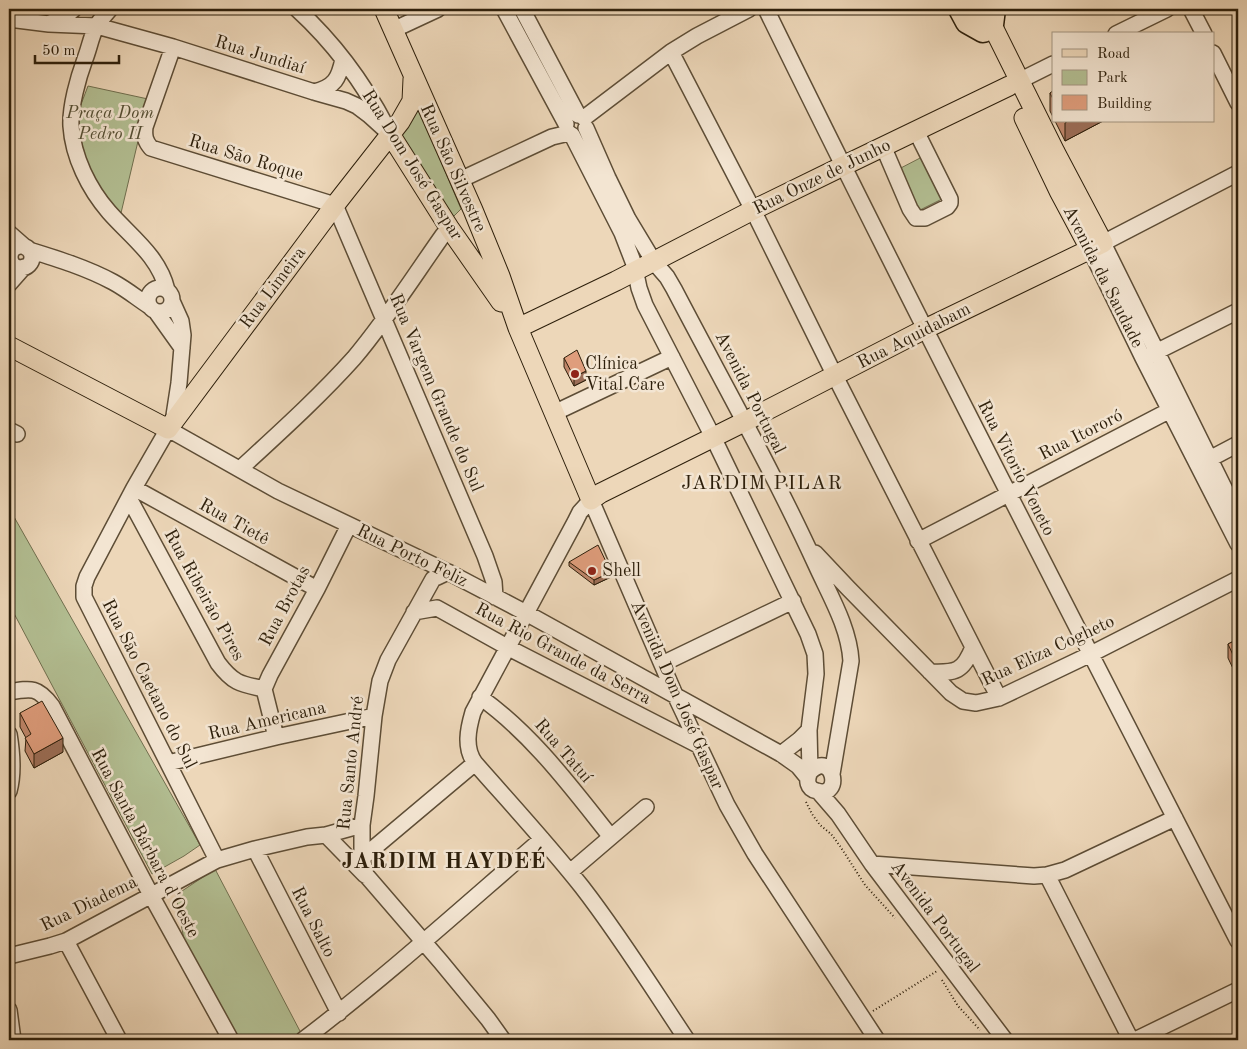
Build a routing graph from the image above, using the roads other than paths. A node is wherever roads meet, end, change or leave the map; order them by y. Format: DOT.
graph roads {
  1 [pos="74,9"];
  2 [pos="81,9"];
  3 [pos="297,9"];
  4 [pos="384,9"];
  5 [pos="438,9"];
  6 [pos="504,9"];
  7 [pos="522,9"];
  8 [pos="748,9"];
  9 [pos="766,9"];
  10 [pos="960,9"];
  11 [pos="972,9"];
  12 [pos="1167,9"];
  13 [pos="1191,9"];
  14 [pos="101,15"];
  15 [pos="988,18"];
  16 [pos="9,19"];
  17 [pos="49,24"];
  18 [pos="393,30"];
  19 [pos="1120,32"];
  20 [pos="1203,32"];
  21 [pos="173,47"];
  22 [pos="671,52"];
  23 [pos="1214,55"];
  24 [pos="343,59"];
  25 [pos="1052,64"];
  26 [pos="1014,83"];
  27 [pos="314,92"];
  28 [pos="419,103"];
  29 [pos="1238,103"];
  30 [pos="574,126"];
  31 [pos="916,130"];
  32 [pos="390,134"];
  33 [pos="883,146"];
  34 [pos="843,166"];
  35 [pos="1238,173"];
  36 [pos="460,180"];
  37 [pos="335,205"];
  38 [pos="473,210"];
  39 [pos="753,210"];
  40 [pos="450,229"];
  41 [pos="9,233"];
  42 [pos="1096,246"];
  43 [pos="18,257"];
  44 [pos="654,262"];
  45 [pos="636,271"];
  46 [pos="9,283"];
  47 [pos="159,298"];
  48 [pos="1238,310"];
  49 [pos="384,320"];
  50 [pos="518,328"];
  51 [pos="926,330"];
  52 [pos="9,346"];
  53 [pos="1150,355"];
  54 [pos="672,358"];
  55 [pos="835,376"];
  56 [pos="1176,407"];
  57 [pos="554,413"];
  58 [pos="744,422"];
  59 [pos="170,426"];
  60 [pos="713,437"];
  61 [pos="1238,444"];
  62 [pos="1204,462"];
  63 [pos="240,469"];
  64 [pos="131,493"];
  65 [pos="1008,494"];
  66 [pos="591,500"];
  67 [pos="1238,516"];
  68 [pos="349,525"];
  69 [pos="918,541"];
  70 [pos="805,542"];
  71 [pos="1238,544"];
  72 [pos="422,560"];
  73 [pos="448,572"];
  74 [pos="1238,579"];
  75 [pos="431,582"];
  76 [pos="848,588"];
  77 [pos="316,589"];
  78 [pos="827,590"];
  79 [pos="495,597"];
  80 [pos="793,602"];
  81 [pos="437,608"];
  82 [pos="414,612"];
  83 [pos="526,613"];
  84 [pos="508,647"];
  85 [pos="972,647"];
  86 [pos="1091,654"];
  87 [pos="662,664"];
  88 [pos="930,672"];
  89 [pos="264,689"];
  90 [pos="9,692"];
  91 [pos="480,697"];
  92 [pos="676,697"];
  93 [pos="999,698"];
  94 [pos="374,716"];
  95 [pos="809,730"];
  96 [pos="9,734"];
  97 [pos="276,737"];
  98 [pos="698,746"];
  99 [pos="781,754"];
  100 [pos="168,763"];
  101 [pos="475,763"];
  102 [pos="808,774"];
  103 [pos="828,784"];
  104 [pos="9,791"];
  105 [pos="646,807"];
  106 [pos="1175,818"];
  107 [pos="362,825"];
  108 [pos="326,835"];
  109 [pos="610,837"];
  110 [pos="542,839"];
  111 [pos="254,849"];
  112 [pos="362,858"];
  113 [pos="217,860"];
  114 [pos="872,864"];
  115 [pos="570,872"];
  116 [pos="366,875"];
  117 [pos="1047,875"];
  118 [pos="151,895"];
  119 [pos="66,941"];
  120 [pos="1238,941"];
  121 [pos="424,942"];
  122 [pos="9,956"];
  123 [pos="1238,990"];
  124 [pos="9,1010"];
  125 [pos="339,1013"];
  126 [pos="13,1040"];
  127 [pos="119,1040"];
  128 [pos="231,1040"];
  129 [pos="302,1040"];
  130 [pos="503,1040"];
  131 [pos="688,1040"];
  132 [pos="877,1040"];
  133 [pos="1005,1040"];
  134 [pos="1133,1040"];
  1 -- 17 [label="street"];
  2 -- 14 [label="street"];
  3 -- 24 [label="street, Rua Dom José Gaspar"];
  4 -- 18 [label="main road, Rua São Silvestre"];
  5 -- 18 [label="street"];
  6 -- 30 [label="street, Avenida Portugal"];
  7 -- 30 [label="street, Avenida Portugal"];
  8 -- 22 [label="street"];
  9 -- 34 [label="street, Rua Vitorio Veneto"];
  10 -- 15 [label="highway"];
  11 -- 15 [label="main road, Avenida da Saudade"];
  12 -- 19 [label="street"];
  13 -- 20 [label="street"];
  14 -- 17 [label="street, Rua Jundiaí"];
  14 -- 21 [label="street, Rua Jundiaí"];
  14 -- 47 [label="street"];
  15 -- 26 [label="main road, Avenida da Saudade"];
  16 -- 17 [label="street, Rua Jundiaí"];
  18 -- 28 [label="main road, Rua São Silvestre"];
  21 -- 27 [label="street, Rua Jundiaí"];
  21 -- 37 [label="street, Rua São Roque"];
  22 -- 30 [label="street"];
  22 -- 39 [label="street"];
  23 -- 29 [label="street"];
  24 -- 27 [label="street"];
  24 -- 32 [label="street, Rua Dom José Gaspar"];
  25 -- 26 [label="street, Rua Onze de Junho"];
  26 -- 31 [label="main road, Rua Onze de Junho"];
  26 -- 42 [label="main road, Avenida da Saudade"];
  27 -- 32 [label="street, Rua Jundiaí"];
  28 -- 32 [label="main road, Rua Limeira"];
  28 -- 36 [label="main road, Rua São Silvestre"];
  30 -- 36 [label="street"];
  30 -- 44 [label="street, Avenida Portugal"];
  30 -- 45 [label="street, Avenida Portugal"];
  31 -- 33 [label="main road, Rua Onze de Junho"];
  31 -- 33 [label="street"];
  32 -- 37 [label="main road, Rua Limeira"];
  32 -- 40 [label="main road, Rua Dom José Gaspar"];
  33 -- 34 [label="main road, Rua Onze de Junho"];
  34 -- 39 [label="main road, Rua Onze de Junho"];
  34 -- 51 [label="street, Rua Vitorio Veneto"];
  35 -- 42 [label="street, Rua Aquidabam"];
  36 -- 38 [label="main road, Rua São Silvestre"];
  37 -- 49 [label="street, Rua Vargem Grande do Sul"];
  37 -- 59 [label="main road, Rua Limeira"];
  38 -- 40 [label="main road"];
  38 -- 50 [label="main road, Rua São Silvestre"];
  39 -- 44 [label="main road, Rua Onze de Junho"];
  39 -- 55 [label="street"];
  40 -- 49 [label="street"];
  40 -- 50 [label="main road, Rua Dom José Gaspar"];
  41 -- 43 [label="street"];
  42 -- 51 [label="main road, Rua Aquidabam"];
  42 -- 53 [label="street, Avenida da Saudade"];
  43 -- 46 [label="street"];
  43 -- 47 [label="street"];
  44 -- 45 [label="main road, Rua Onze de Junho"];
  44 -- 58 [label="street, Avenida Portugal"];
  45 -- 50 [label="main road, Rua Onze de Junho"];
  45 -- 54 [label="street, Avenida Portugal"];
  47 -- 59 [label="street"];
  48 -- 53 [label="street"];
  49 -- 63 [label="street"];
  49 -- 79 [label="street, Rua Vargem Grande do Sul"];
  50 -- 57 [label="main road, Avenida Dom José Gaspar"];
  51 -- 55 [label="main road, Rua Aquidabam"];
  51 -- 65 [label="street, Rua Vitorio Veneto"];
  52 -- 59 [label="main road, Rua Porto Feliz"];
  53 -- 56 [label="street, Avenida da Saudade"];
  54 -- 57 [label="street"];
  54 -- 60 [label="street, Avenida Portugal"];
  55 -- 58 [label="main road, Rua Aquidabam"];
  55 -- 69 [label="street"];
  56 -- 62 [label="street, Avenida da Saudade"];
  56 -- 65 [label="street, Rua Itororó"];
  57 -- 66 [label="main road, Avenida Dom José Gaspar"];
  58 -- 60 [label="main road, Rua Aquidabam"];
  58 -- 70 [label="street, Avenida Portugal"];
  59 -- 63 [label="street, Rua Porto Feliz"];
  59 -- 64 [label="street, Rua Limeira"];
  60 -- 66 [label="main road, Rua Aquidabam"];
  60 -- 80 [label="street, Avenida Portugal"];
  61 -- 62 [label="street"];
  62 -- 67 [label="street, Avenida da Saudade"];
  62 -- 71 [label="street, Avenida da Saudade"];
  63 -- 68 [label="street, Rua Porto Feliz"];
  64 -- 77 [label="street, Rua Tietê"];
  64 -- 89 [label="street, Rua Ribeirão Pires"];
  64 -- 100 [label="street, Rua São Caetano do Sul"];
  65 -- 69 [label="street, Rua Itororó"];
  65 -- 86 [label="street, Rua Vitorio Veneto"];
  66 -- 83 [label="street"];
  66 -- 87 [label="street, Avenida Dom José Gaspar"];
  68 -- 72 [label="street, Rua Porto Feliz"];
  68 -- 77 [label="street, Rua Brotas"];
  69 -- 85 [label="street"];
  70 -- 76 [label="street, Rua Eliza Cogheto"];
  70 -- 78 [label="street, Avenida Portugal"];
  72 -- 73 [label="street, Rua Porto Feliz"];
  72 -- 75 [label="street"];
  73 -- 75 [label="street"];
  73 -- 79 [label="street, Rua Porto Feliz"];
  74 -- 86 [label="street, Rua Eliza Cogheto"];
  75 -- 81 [label="street"];
  75 -- 82 [label="street, Rua Santo André"];
  76 -- 78 [label="street"];
  76 -- 88 [label="street, Rua Eliza Cogheto"];
  77 -- 89 [label="street, Rua Brotas"];
  78 -- 103 [label="street, Avenida Portugal"];
  79 -- 83 [label="street, Rua Porto Feliz"];
  80 -- 87 [label="street"];
  80 -- 95 [label="street, Avenida Portugal"];
  81 -- 82 [label="street"];
  81 -- 84 [label="street, Rua Rio Grande da Serra"];
  82 -- 94 [label="street, Rua Santo André"];
  83 -- 84 [label="street"];
  83 -- 92 [label="street, Rua Porto Feliz"];
  84 -- 91 [label="street"];
  84 -- 98 [label="street, Rua Rio Grande da Serra"];
  85 -- 88 [label="street"];
  85 -- 93 [label="street"];
  86 -- 93 [label="street, Rua Eliza Cogheto"];
  86 -- 106 [label="street, Rua Vitorio Veneto"];
  87 -- 92 [label="street, Avenida Dom José Gaspar"];
  88 -- 93 [label="street, Rua Eliza Cogheto"];
  89 -- 97 [label="street"];
  90 -- 118 [label="street, Rua Santa Bárbara d'Oeste"];
  91 -- 101 [label="street"];
  91 -- 109 [label="street, Rua Tatuí"];
  92 -- 98 [label="street, Avenida Dom José Gaspar"];
  92 -- 99 [label="street, Rua Porto Feliz"];
  94 -- 97 [label="street, Rua Americana"];
  94 -- 107 [label="street, Rua Santo André"];
  95 -- 99 [label="street"];
  95 -- 102 [label="street, Avenida Portugal"];
  96 -- 104 [label="street"];
  97 -- 100 [label="street, Rua Americana"];
  98 -- 132 [label="street, Avenida Dom José Gaspar"];
  99 -- 102 [label="street, Rua Porto Feliz"];
  100 -- 113 [label="street, Rua São Caetano do Sul"];
  101 -- 110 [label="street"];
  101 -- 112 [label="street"];
  102 -- 103 [label="street"];
  102 -- 103 [label="street"];
  103 -- 114 [label="street, Avenida Portugal"];
  105 -- 109 [label="street"];
  106 -- 117 [label="street"];
  106 -- 120 [label="street, Rua Vitorio Veneto"];
  107 -- 108 [label="street, Rua Diadema"];
  107 -- 112 [label="street, Rua Santo André"];
  108 -- 111 [label="street, Rua Diadema"];
  108 -- 116 [label="street"];
  109 -- 115 [label="street"];
  110 -- 115 [label="street"];
  110 -- 121 [label="street"];
  111 -- 113 [label="street, Rua Diadema"];
  111 -- 125 [label="street, Rua Salto"];
  112 -- 116 [label="street, Rua Santo André"];
  113 -- 118 [label="street, Rua Diadema"];
  114 -- 117 [label="street"];
  114 -- 133 [label="street, Avenida Portugal"];
  115 -- 131 [label="street"];
  116 -- 121 [label="street, Rua Santo André"];
  117 -- 134 [label="street"];
  118 -- 119 [label="street, Rua Diadema"];
  118 -- 128 [label="street, Rua Santa Bárbara d'Oeste"];
  119 -- 122 [label="street, Rua Diadema"];
  119 -- 127 [label="street"];
  121 -- 125 [label="street"];
  121 -- 130 [label="street, Rua Santo André"];
  123 -- 134 [label="street"];
  124 -- 126 [label="street"];
  125 -- 129 [label="street"];
}
